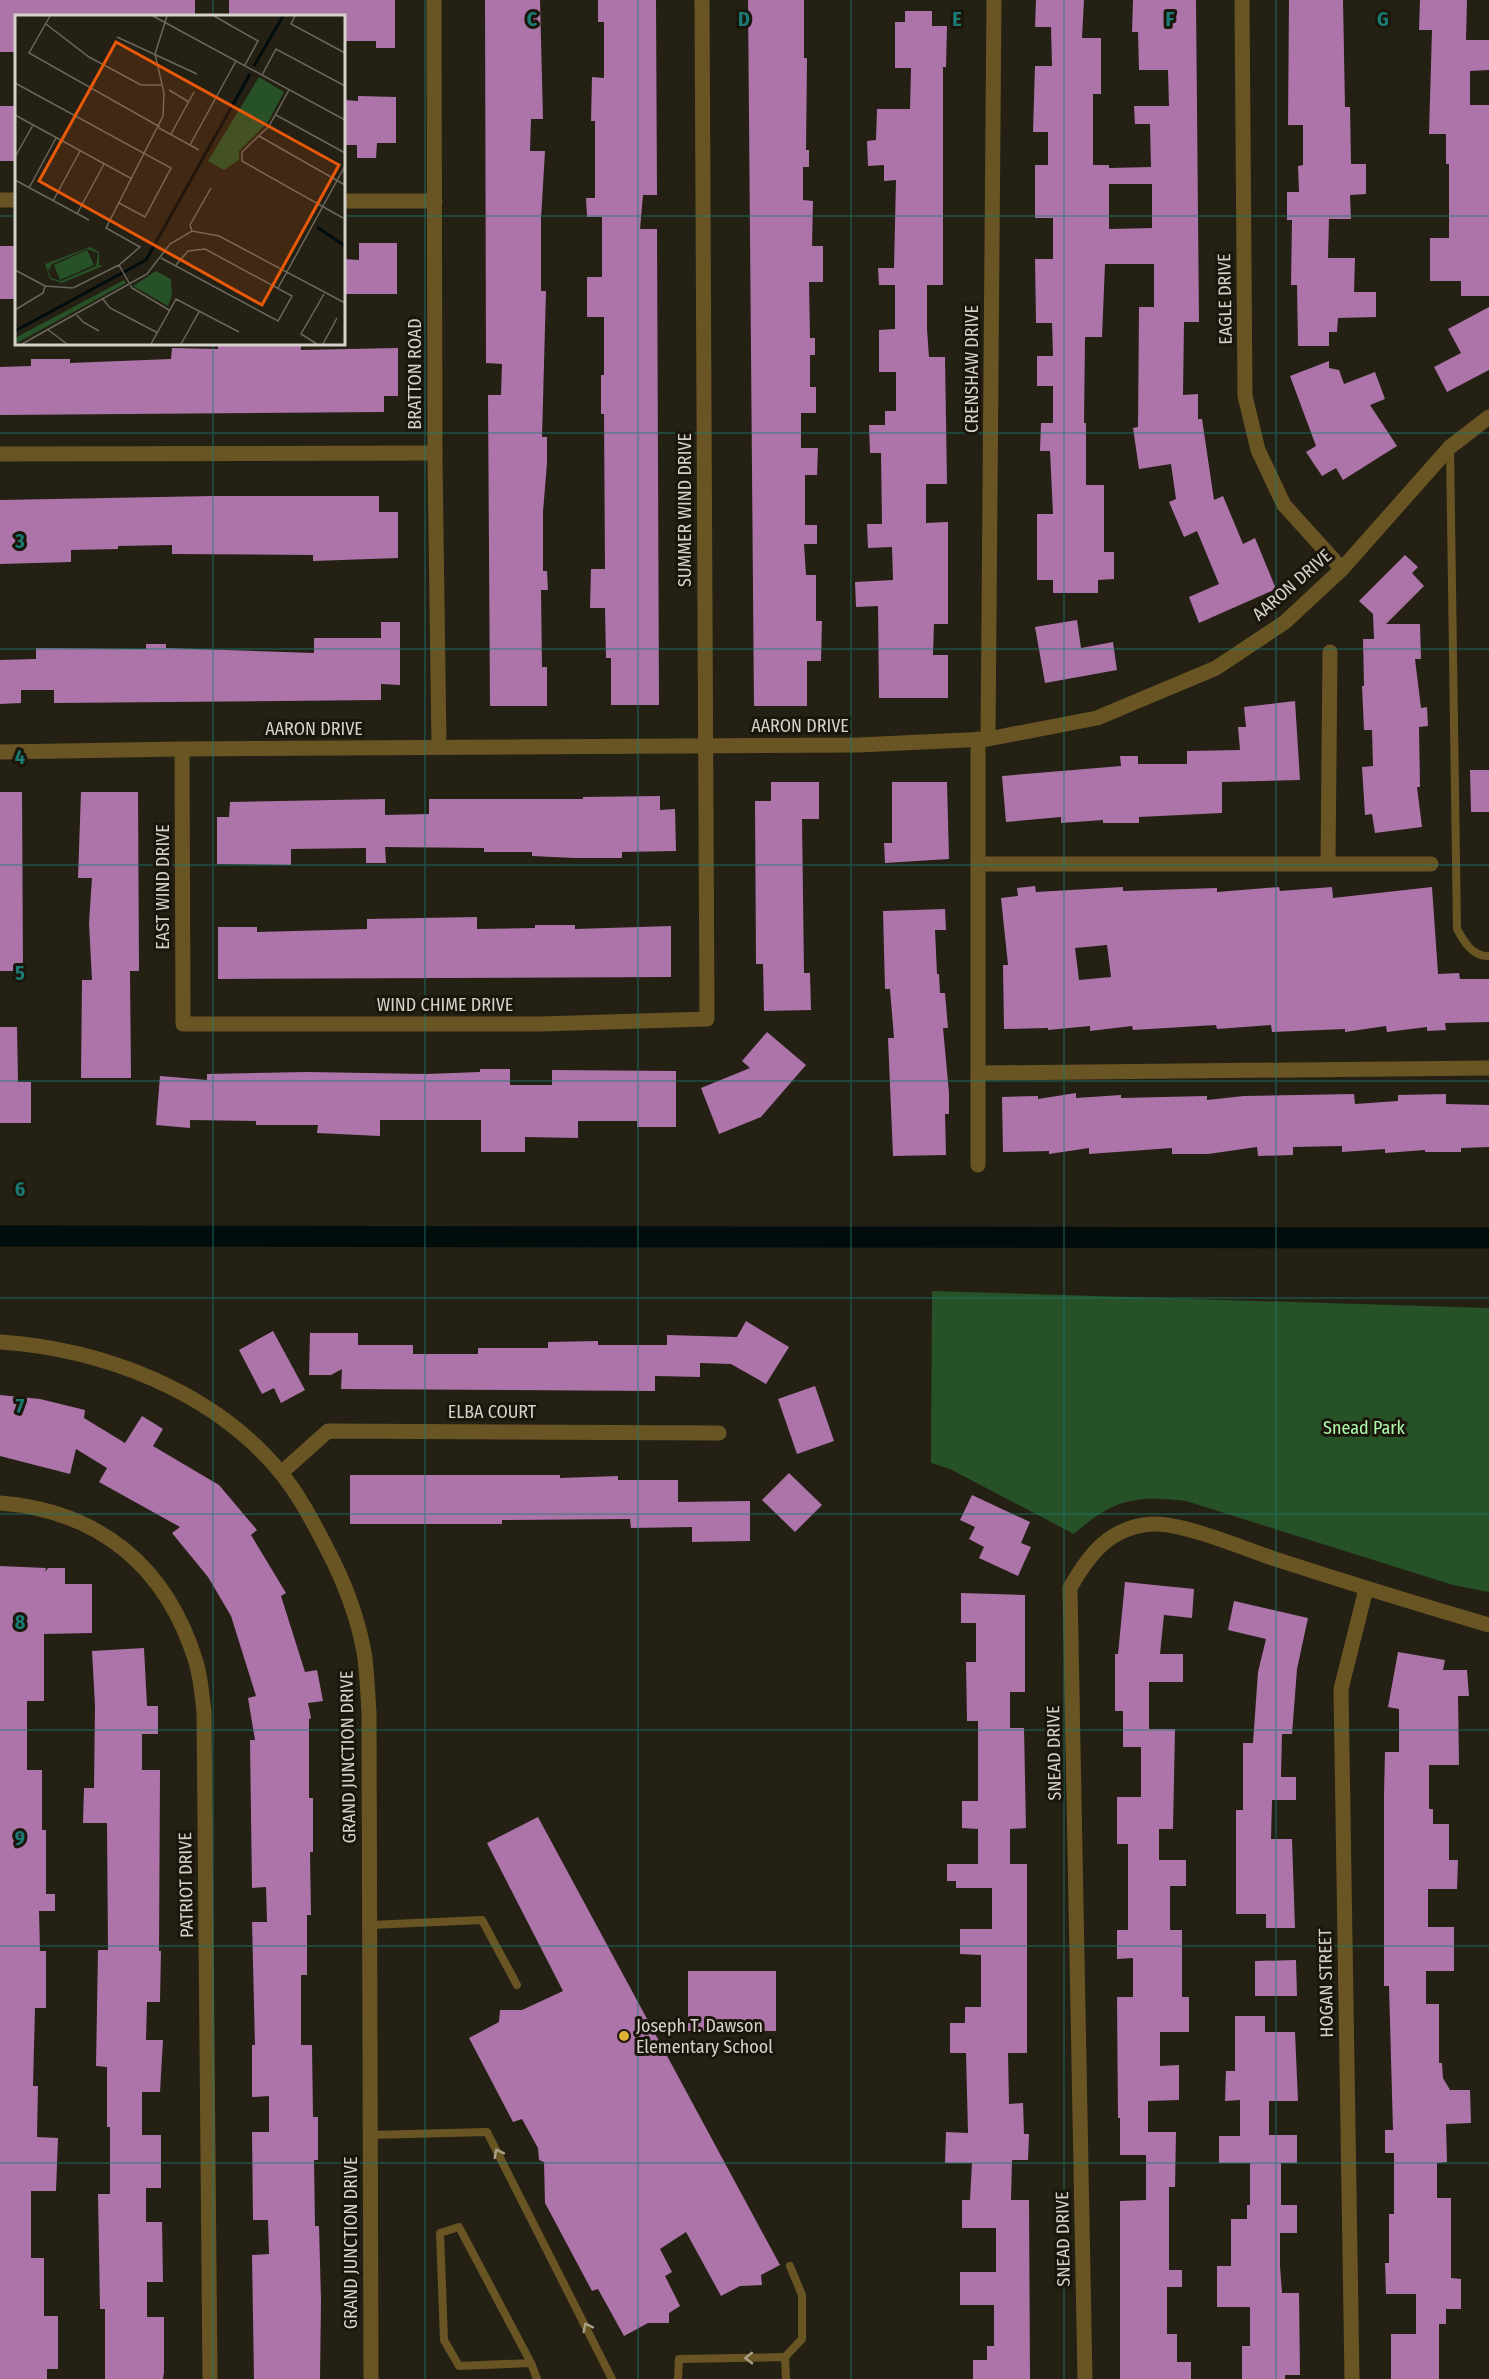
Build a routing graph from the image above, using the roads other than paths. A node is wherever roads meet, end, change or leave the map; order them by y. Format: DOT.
graph roads {
  1 [pos="434,0"];
  2 [pos="702,0"];
  3 [pos="994,0"];
  4 [pos="1242,0"];
  5 [pos="345,201"];
  6 [pos="435,201"];
  7 [pos="1489,417"];
  8 [pos="1450,447"];
  9 [pos="435,453"];
  10 [pos="0,454"];
  11 [pos="1342,569"];
  12 [pos="1330,652"];
  13 [pos="983,739"];
  14 [pos="705,746"];
  15 [pos="439,747"];
  16 [pos="182,749"];
  17 [pos="0,752"];
  18 [pos="978,864"];
  19 [pos="1328,864"];
  20 [pos="1431,864"];
  21 [pos="1489,956"];
  22 [pos="707,1019"];
  23 [pos="183,1024"];
  24 [pos="1489,1068"];
  25 [pos="978,1073"];
  26 [pos="978,1165"];
  27 [pos="0,1342"];
  28 [pos="719,1433"];
  29 [pos="281,1473"];
  30 [pos="0,1503"];
  31 [pos="1366,1589"];
  32 [pos="1489,1625"];
  33 [pos="370,1925"];
  34 [pos="518,1985"];
  35 [pos="370,2135"];
  36 [pos="790,2266"];
  37 [pos="785,2357"];
  38 [pos="531,2363"];
  39 [pos="210,2379"];
  40 [pos="371,2379"];
  41 [pos="537,2379"];
  42 [pos="612,2379"];
  43 [pos="678,2379"];
  44 [pos="786,2379"];
  45 [pos="1085,2379"];
  46 [pos="1352,2379"];
  1 -- 6 [label="street, BRATTON ROAD"];
  2 -- 14 [label="street, SUMMER WIND DRIVE"];
  3 -- 13 [label="street, CRENSHAW DRIVE"];
  4 -- 11 [label="street, EAGLE DRIVE"];
  5 -- 6 [label="street"];
  6 -- 9 [label="street, BRATTON ROAD"];
  7 -- 8 [label="street, AARON DRIVE"];
  8 -- 11 [label="street, AARON DRIVE"];
  8 -- 21 [label="lane"];
  9 -- 10 [label="street"];
  9 -- 15 [label="street, BRATTON ROAD"];
  11 -- 13 [label="street, AARON DRIVE"];
  12 -- 19 [label="street"];
  13 -- 14 [label="street, AARON DRIVE"];
  13 -- 18 [label="street, CRENSHAW DRIVE"];
  14 -- 15 [label="street, AARON DRIVE"];
  14 -- 22 [label="street, SUMMER WIND DRIVE"];
  15 -- 16 [label="street, AARON DRIVE"];
  16 -- 17 [label="street, AARON DRIVE"];
  16 -- 23 [label="street, EAST WIND DRIVE"];
  18 -- 19 [label="street"];
  18 -- 25 [label="street, CRENSHAW DRIVE"];
  19 -- 20 [label="street"];
  22 -- 23 [label="street, WIND CHIME DRIVE"];
  24 -- 25 [label="street"];
  25 -- 26 [label="street, CRENSHAW DRIVE"];
  27 -- 29 [label="street, GRAND JUNCTION DRIVE"];
  28 -- 29 [label="street, ELBA COURT"];
  29 -- 33 [label="street, GRAND JUNCTION DRIVE"];
  30 -- 39 [label="street, PATRIOT DRIVE"];
  31 -- 32 [label="street, SNEAD DRIVE"];
  31 -- 45 [label="street, SNEAD DRIVE"];
  31 -- 46 [label="street, HOGAN STREET"];
  33 -- 34 [label="lane"];
  33 -- 35 [label="street, GRAND JUNCTION DRIVE"];
  35 -- 40 [label="street, GRAND JUNCTION DRIVE"];
  42 -- 35 [label="lane, one-way"];
  36 -- 37 [label="lane"];
  37 -- 43 [label="lane, one-way"];
  37 -- 44 [label="lane"];
  38 -- 38 [label="lane"];
  38 -- 41 [label="lane"];
}
